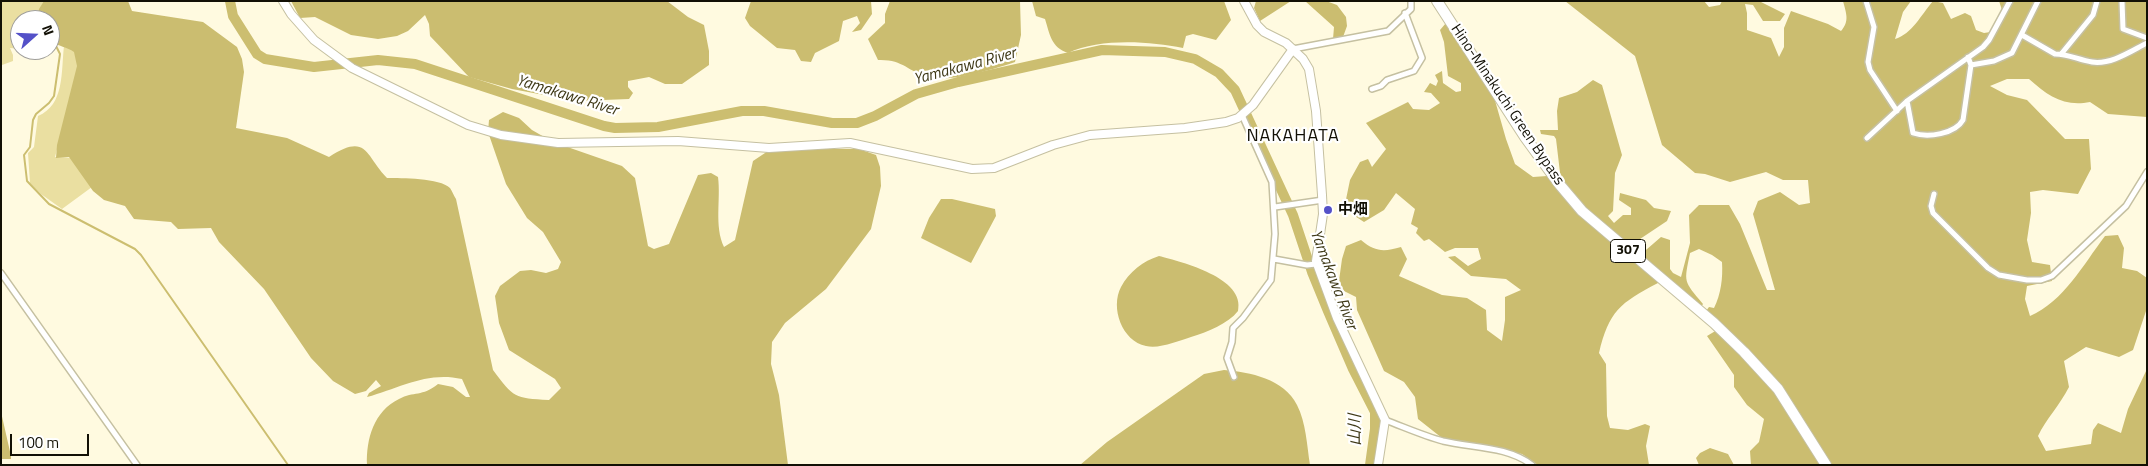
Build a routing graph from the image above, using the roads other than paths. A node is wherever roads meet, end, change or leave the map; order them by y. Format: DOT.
graph roads {
  1 [pos="283,1"];
  2 [pos="1244,1"];
  3 [pos="1411,1"];
  4 [pos="1438,1"];
  5 [pos="1866,1"];
  6 [pos="2010,1"];
  7 [pos="2038,1"];
  8 [pos="2097,1"];
  9 [pos="2122,1"];
  10 [pos="1405,13"];
  11 [pos="2022,35"];
  12 [pos="2147,38"];
  13 [pos="2147,43"];
  14 [pos="1292,49"];
  15 [pos="2062,53"];
  16 [pos="1968,57"];
  17 [pos="1971,65"];
  18 [pos="1372,89"];
  19 [pos="1907,101"];
  20 [pos="1896,111"];
  21 [pos="1245,113"];
  22 [pos="1867,138"];
  23 [pos="2147,172"];
  24 [pos="1934,194"];
  25 [pos="1322,200"];
  26 [pos="1275,207"];
  27 [pos="1274,259"];
  28 [pos="1315,264"];
  29 [pos="1,273"];
  30 [pos="1234,377"];
  31 [pos="1385,420"];
  32 [pos="137,465"];
  33 [pos="1378,465"];
  34 [pos="1532,465"];
  35 [pos="1826,465"];
  1 -- 21 [label="street"];
  2 -- 14 [label="street"];
  3 -- 10 [label="street"];
  4 -- 35 [label="highway, Hino-Minakuchi Green Bypass / 307"];
  5 -- 20 [label="street"];
  6 -- 16 [label="street"];
  7 -- 11 [label="street"];
  8 -- 15 [label="street"];
  9 -- 12 [label="street"];
  10 -- 14 [label="street"];
  10 -- 18 [label="street"];
  11 -- 15 [label="street"];
  11 -- 17 [label="street"];
  13 -- 15 [label="street"];
  14 -- 21 [label="street"];
  14 -- 25 [label="street"];
  16 -- 17 [label="street"];
  16 -- 19 [label="street"];
  17 -- 19 [label="street"];
  19 -- 20 [label="street"];
  20 -- 22 [label="street"];
  21 -- 26 [label="street"];
  23 -- 24 [label="street"];
  25 -- 26 [label="street"];
  25 -- 28 [label="street"];
  26 -- 27 [label="street"];
  27 -- 28 [label="street"];
  27 -- 30 [label="street"];
  28 -- 31 [label="street"];
  29 -- 32 [label="street"];
  31 -- 33 [label="street"];
  31 -- 34 [label="street"];
}
